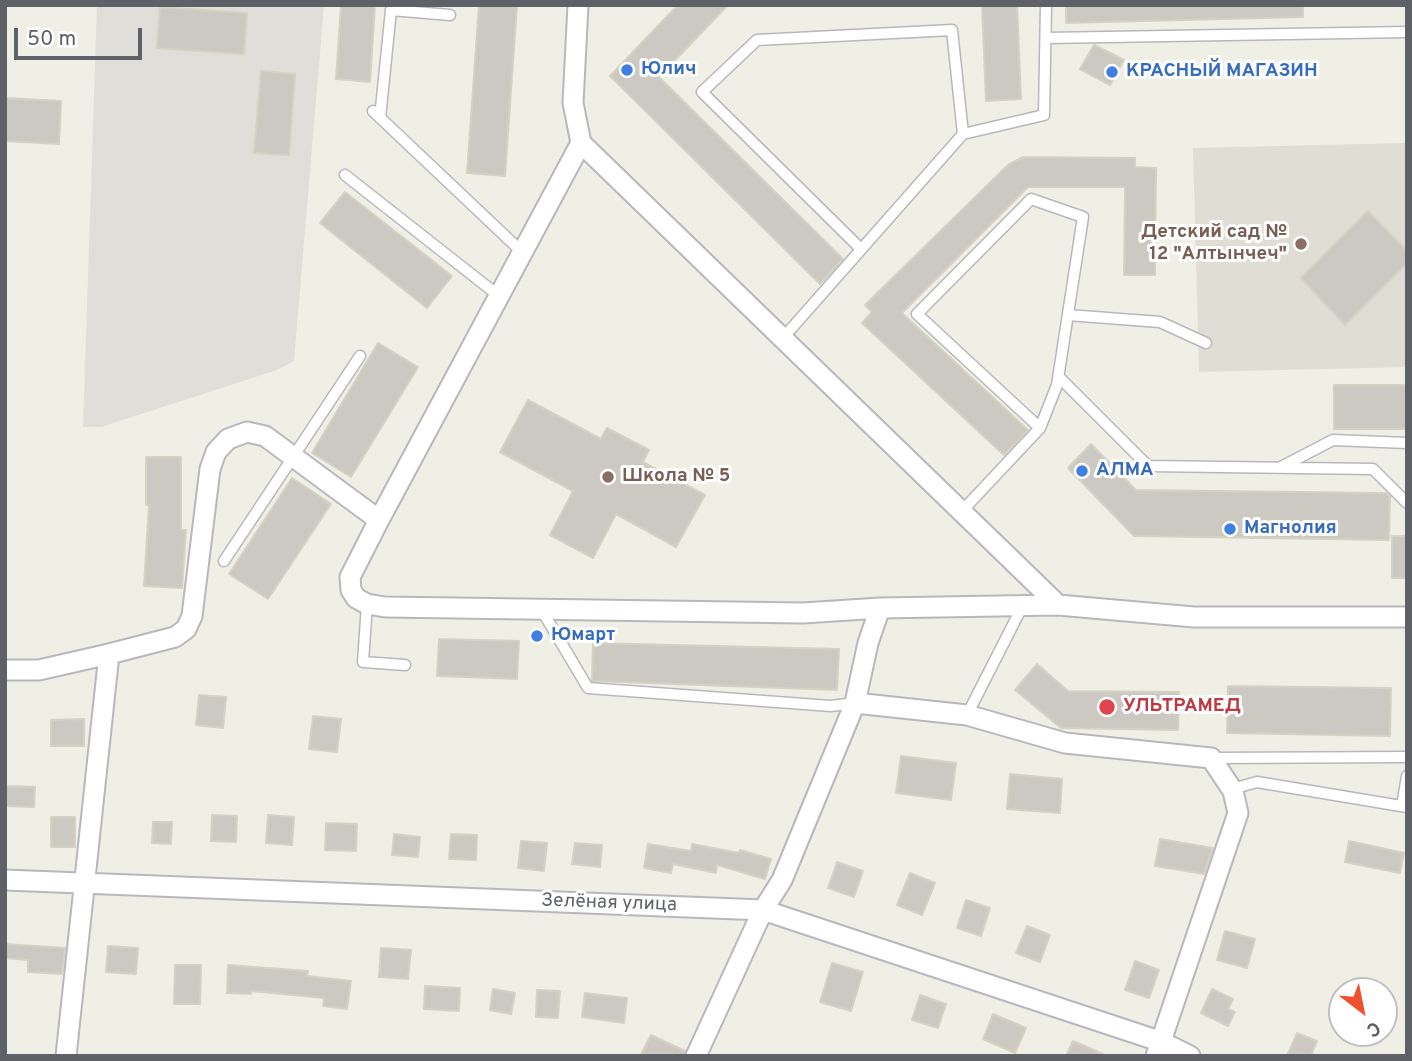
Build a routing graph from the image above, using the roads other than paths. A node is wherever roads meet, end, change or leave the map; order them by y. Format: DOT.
graph roads {
  1 [pos="578,5"];
  2 [pos="1046,5"];
  3 [pos="450,15"];
  4 [pos="1407,32"];
  5 [pos="1045,38"];
  6 [pos="962,134"];
  7 [pos="581,142"];
  8 [pos="345,175"];
  9 [pos="861,249"];
  10 [pos="522,252"];
  11 [pos="499,296"];
  12 [pos="1068,315"];
  13 [pos="783,338"];
  14 [pos="1206,342"];
  15 [pos="360,356"];
  16 [pos="1059,377"];
  17 [pos="1040,428"];
  18 [pos="1407,443"];
  19 [pos="293,457"];
  20 [pos="1278,468"];
  21 [pos="1407,503"];
  22 [pos="962,511"];
  23 [pos="379,520"];
  24 [pos="225,561"];
  25 [pos="367,604"];
  26 [pos="1023,605"];
  27 [pos="1058,605"];
  28 [pos="880,608"];
  29 [pos="541,609"];
  30 [pos="1407,617"];
  31 [pos="109,654"];
  32 [pos="405,664"];
  33 [pos="5,670"];
  34 [pos="855,703"];
  35 [pos="967,715"];
  36 [pos="1407,757"];
  37 [pos="1211,758"];
  38 [pos="1407,776"];
  39 [pos="1232,789"];
  40 [pos="1405,807"];
  41 [pos="5,880"];
  42 [pos="83,882"];
  43 [pos="763,910"];
  44 [pos="1159,1049"];
  45 [pos="66,1056"];
  46 [pos="696,1056"];
  47 [pos="1190,1056"];
  1 -- 7 [label="street"];
  2 -- 5 [label="lane"];
  3 -- 10 [label="lane"];
  4 -- 5 [label="lane"];
  5 -- 6 [label="lane"];
  6 -- 9 [label="lane"];
  6 -- 9 [label="lane"];
  7 -- 10 [label="street"];
  7 -- 13 [label="street"];
  8 -- 11 [label="lane"];
  9 -- 13 [label="lane"];
  10 -- 11 [label="street"];
  11 -- 23 [label="street"];
  12 -- 14 [label="lane"];
  12 -- 16 [label="lane"];
  12 -- 17 [label="lane"];
  13 -- 22 [label="street"];
  15 -- 19 [label="lane"];
  16 -- 17 [label="lane"];
  16 -- 20 [label="lane"];
  17 -- 22 [label="lane"];
  18 -- 20 [label="lane"];
  19 -- 23 [label="street"];
  19 -- 24 [label="lane"];
  19 -- 31 [label="street"];
  20 -- 21 [label="lane"];
  22 -- 27 [label="street"];
  23 -- 25 [label="street"];
  25 -- 29 [label="street"];
  25 -- 32 [label="lane"];
  26 -- 27 [label="street"];
  26 -- 28 [label="street"];
  26 -- 35 [label="lane"];
  27 -- 30 [label="street"];
  28 -- 29 [label="street"];
  28 -- 34 [label="street"];
  29 -- 34 [label="lane"];
  31 -- 33 [label="street"];
  31 -- 42 [label="street"];
  34 -- 35 [label="street"];
  34 -- 43 [label="street"];
  35 -- 37 [label="street"];
  36 -- 37 [label="lane"];
  37 -- 39 [label="street"];
  38 -- 40 [label="lane"];
  39 -- 40 [label="lane"];
  39 -- 44 [label="street"];
  41 -- 42 [label="street, Зелёная улица"];
  42 -- 43 [label="street, Зелёная улица"];
  42 -- 45 [label="street"];
  43 -- 44 [label="street, Зелёная улица"];
  43 -- 46 [label="street"];
  44 -- 47 [label="street, Зелёная улица"];
}
